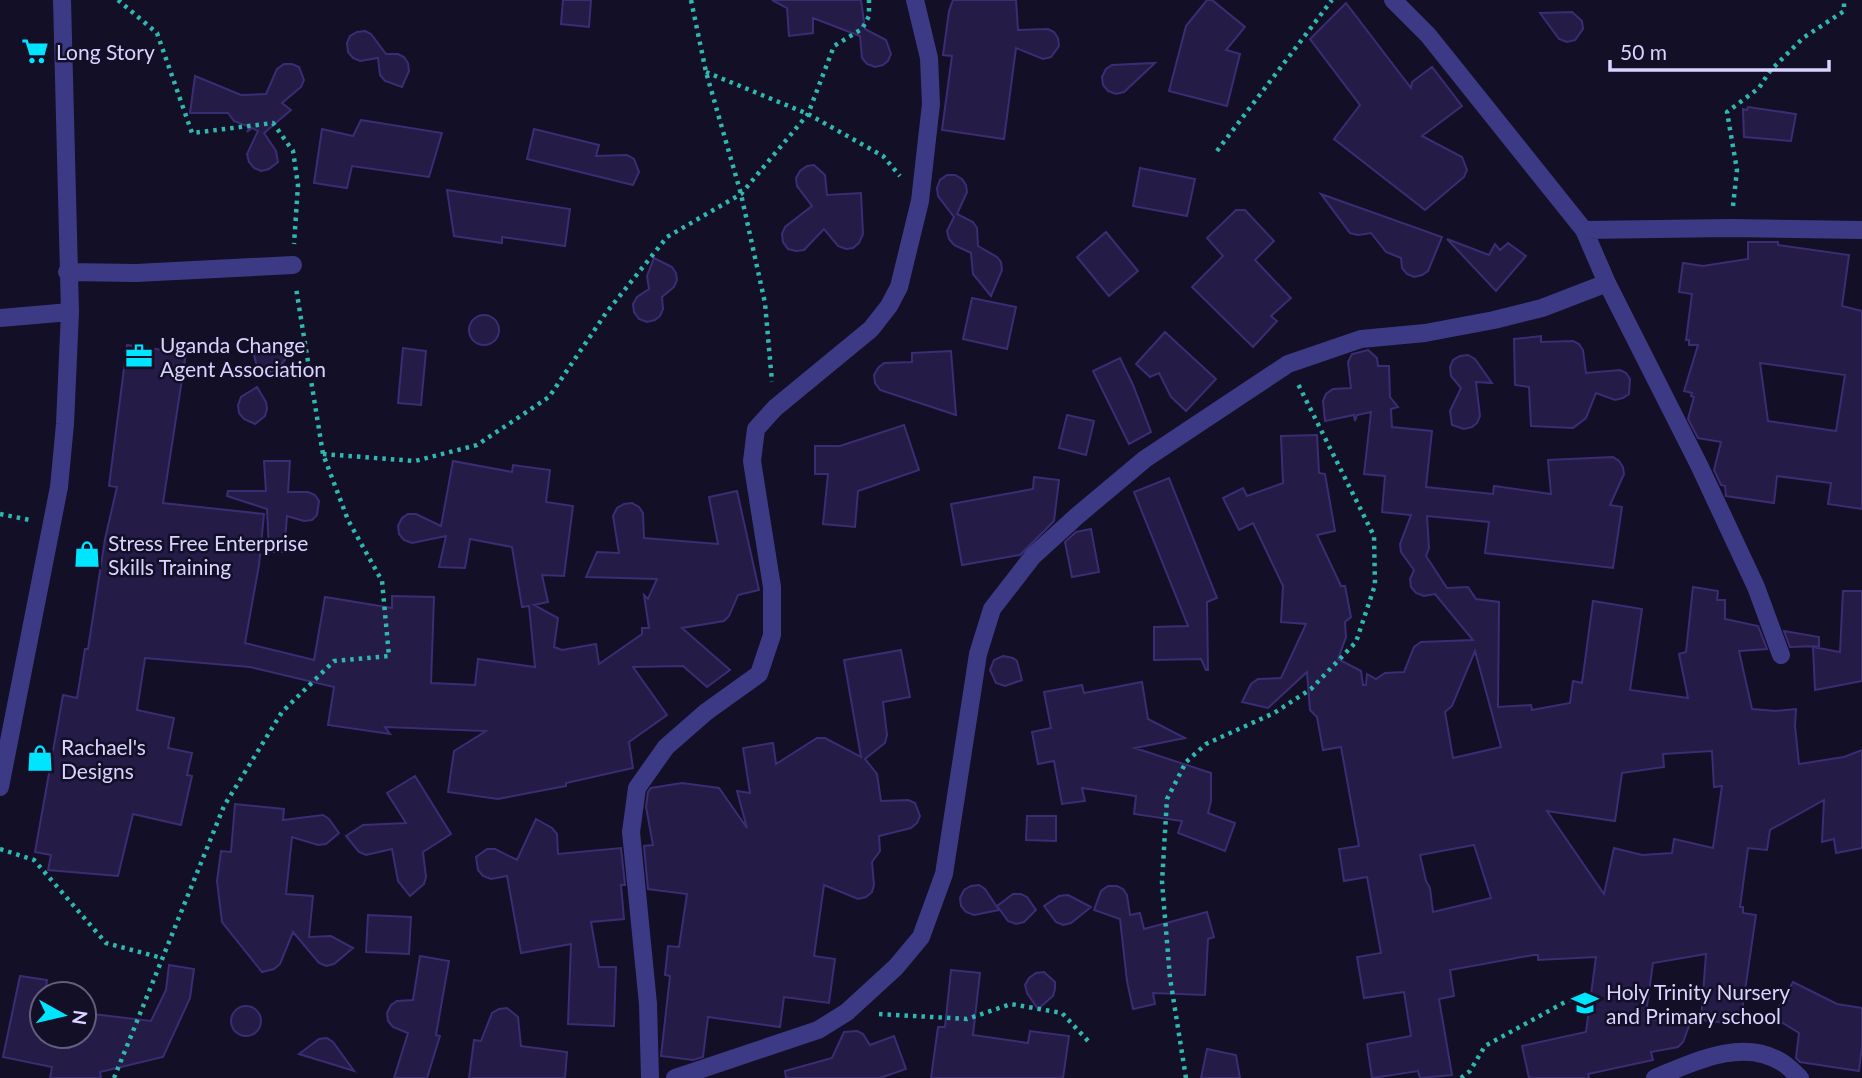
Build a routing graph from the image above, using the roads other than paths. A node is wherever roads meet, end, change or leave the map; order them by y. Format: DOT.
graph roads {
  1 [pos="62,0"];
  2 [pos="915,0"];
  3 [pos="1393,0"];
  4 [pos="1584,230"];
  5 [pos="1862,230"];
  6 [pos="293,265"];
  7 [pos="68,272"];
  8 [pos="1607,283"];
  9 [pos="70,312"];
  10 [pos="0,318"];
  11 [pos="1781,655"];
  12 [pos="0,787"];
  13 [pos="650,1078"];
  14 [pos="675,1078"];
  15 [pos="1655,1078"];
  16 [pos="1800,1078"];
  1 -- 7 [label="street"];
  2 -- 13 [label="street"];
  3 -- 4 [label="street"];
  4 -- 5 [label="street"];
  4 -- 8 [label="street"];
  6 -- 7 [label="street"];
  7 -- 9 [label="street"];
  8 -- 11 [label="street"];
  8 -- 14 [label="street"];
  9 -- 10 [label="street"];
  9 -- 12 [label="street"];
  15 -- 16 [label="street"];
}
